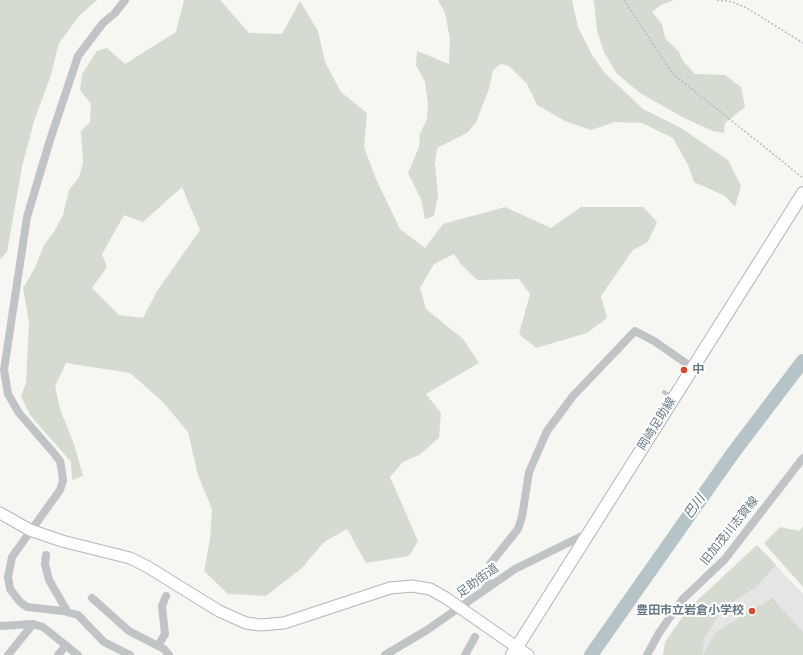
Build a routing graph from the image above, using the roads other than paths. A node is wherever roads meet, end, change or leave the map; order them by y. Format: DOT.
graph roads {
  1 [pos="125,0"];
  2 [pos="803,193"];
  3 [pos="693,368"];
  4 [pos="803,458"];
  5 [pos="0,512"];
  6 [pos="30,530"];
  7 [pos="588,533"];
  8 [pos="46,555"];
  9 [pos="486,589"];
  10 [pos="166,596"];
  11 [pos="92,598"];
  12 [pos="460,608"];
  13 [pos="67,611"];
  14 [pos="33,624"];
  15 [pos="0,626"];
  16 [pos="475,637"];
  17 [pos="66,645"];
  18 [pos="158,646"];
  19 [pos="515,651"];
  20 [pos="8,655"];
  21 [pos="58,655"];
  22 [pos="78,655"];
  23 [pos="130,655"];
  24 [pos="169,655"];
  25 [pos="384,655"];
  26 [pos="465,655"];
  27 [pos="528,655"];
  28 [pos="647,655"];
  1 -- 6 [label="street"];
  2 -- 3 [label="main road, 岡崎足助線"];
  3 -- 7 [label="main road, 岡崎足助線"];
  3 -- 9 [label="street"];
  4 -- 28 [label="street, 旧加茂川志賀線"];
  5 -- 6 [label="street"];
  6 -- 12 [label="street"];
  6 -- 13 [label="street"];
  7 -- 9 [label="street, 足助街道"];
  7 -- 19 [label="main road, 岡崎足助線"];
  8 -- 13 [label="street"];
  9 -- 12 [label="street, 足助街道"];
  10 -- 18 [label="street"];
  11 -- 18 [label="street"];
  12 -- 19 [label="street"];
  12 -- 25 [label="street, 足助街道"];
  13 -- 23 [label="street"];
  14 -- 15 [label="street"];
  14 -- 17 [label="street"];
  14 -- 20 [label="street"];
  16 -- 26 [label="street"];
  17 -- 21 [label="street"];
  17 -- 22 [label="street"];
  18 -- 24 [label="street"];
  19 -- 27 [label="street"];
}
